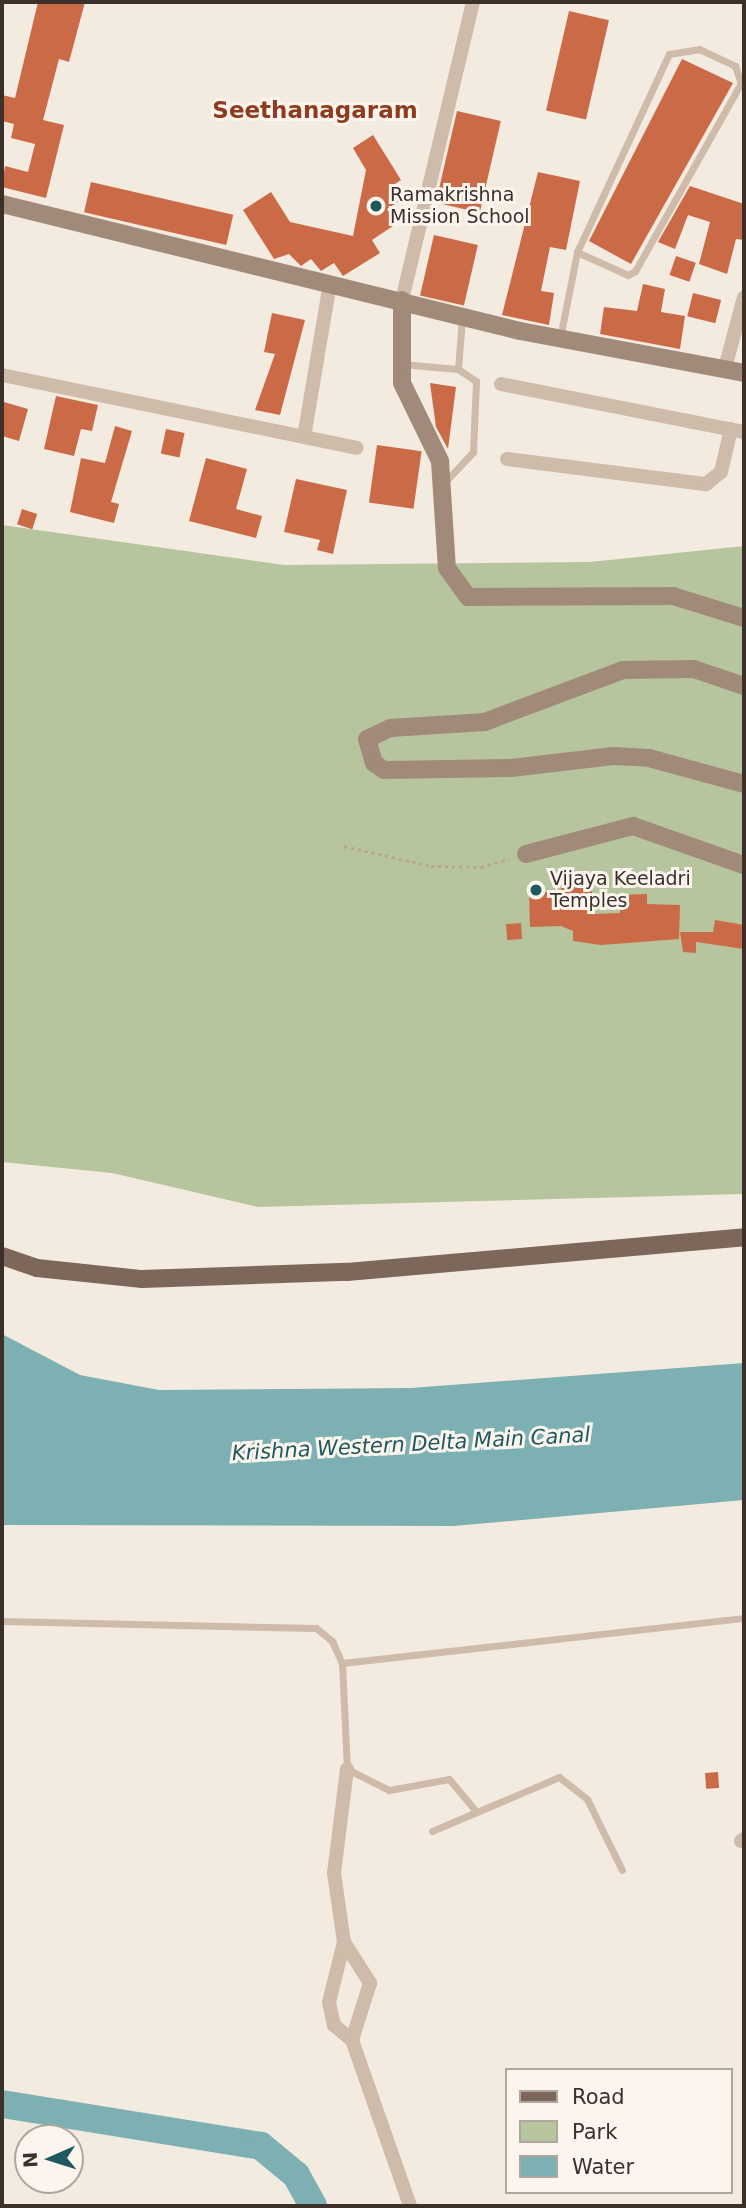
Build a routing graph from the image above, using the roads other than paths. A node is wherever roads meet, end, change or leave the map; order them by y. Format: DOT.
graph roads {
  1 [pos="473,2"];
  2 [pos="2,204"];
  3 [pos="576,252"];
  4 [pos="330,284"];
  5 [pos="744,297"];
  6 [pos="402,300"];
  7 [pos="462,315"];
  8 [pos="560,338"];
  9 [pos="401,364"];
  10 [pos="725,368"];
  11 [pos="458,369"];
  12 [pos="744,373"];
  13 [pos="2,375"];
  14 [pos="501,384"];
  15 [pos="738,430"];
  16 [pos="304,437"];
  17 [pos="357,448"];
  18 [pos="507,459"];
  19 [pos="443,483"];
  20 [pos="744,618"];
  21 [pos="744,686"];
  22 [pos="744,784"];
  23 [pos="526,854"];
  24 [pos="744,866"];
  25 [pos="744,1237"];
  26 [pos="2,1256"];
  27 [pos="744,1618"];
  28 [pos="2,1621"];
  29 [pos="342,1663"];
  30 [pos="347,1769"];
  31 [pos="474,1809"];
  32 [pos="432,1831"];
  33 [pos="622,1870"];
  34 [pos="344,1942"];
  35 [pos="352,2040"];
  36 [pos="410,2206"];
  1 -- 6 [label="street"];
  2 -- 4 [label="street"];
  3 -- 3 [label="lane"];
  3 -- 8 [label="lane"];
  4 -- 6 [label="street"];
  4 -- 16 [label="street"];
  5 -- 10 [label="street"];
  6 -- 7 [label="street"];
  6 -- 9 [label="street"];
  7 -- 8 [label="street"];
  7 -- 11 [label="lane"];
  8 -- 10 [label="street"];
  9 -- 11 [label="lane"];
  9 -- 19 [label="street"];
  10 -- 12 [label="street"];
  11 -- 19 [label="lane"];
  13 -- 16 [label="street"];
  14 -- 15 [label="street"];
  15 -- 18 [label="street"];
  16 -- 17 [label="street"];
  19 -- 20 [label="street"];
  21 -- 22 [label="street"];
  23 -- 24 [label="street"];
  25 -- 26 [label="main road"];
  27 -- 29 [label="lane"];
  28 -- 29 [label="lane"];
  29 -- 30 [label="lane"];
  30 -- 31 [label="lane"];
  30 -- 34 [label="street"];
  31 -- 32 [label="lane"];
  31 -- 33 [label="lane"];
  34 -- 35 [label="street"];
  34 -- 35 [label="street"];
  35 -- 36 [label="street"];
}
